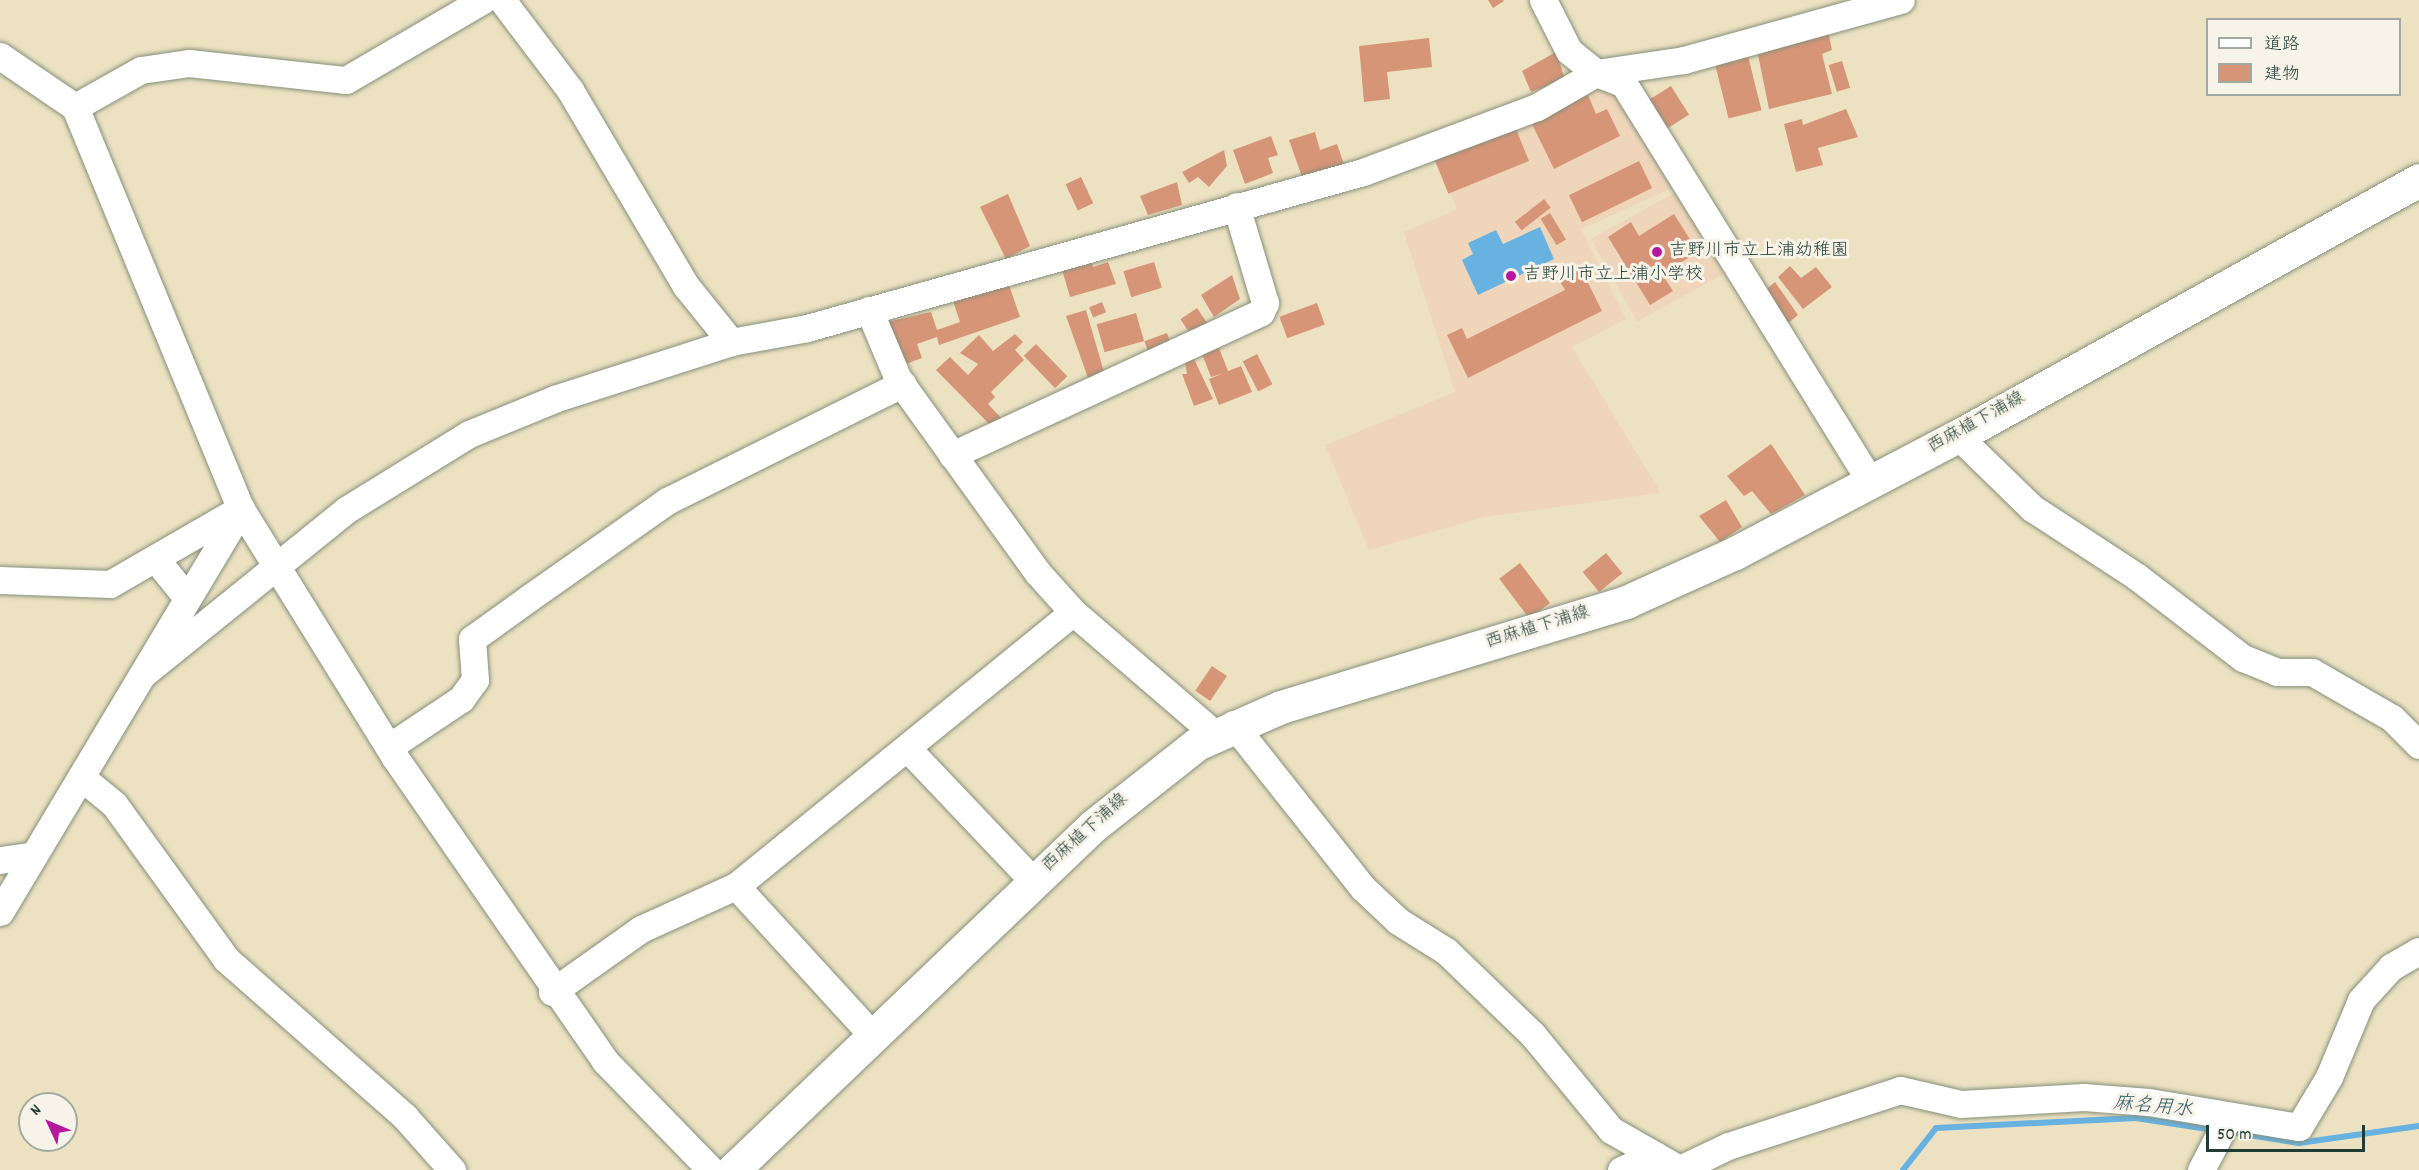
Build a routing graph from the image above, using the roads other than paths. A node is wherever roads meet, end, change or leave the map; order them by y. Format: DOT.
graph roads {
  1 [pos="483,0"];
  2 [pos="502,0"];
  3 [pos="1543,0"];
  4 [pos="1901,0"];
  5 [pos="0,56"];
  6 [pos="1596,73"];
  7 [pos="75,107"];
  8 [pos="2419,180"];
  9 [pos="1236,206"];
  10 [pos="869,310"];
  11 [pos="731,342"];
  12 [pos="902,384"];
  13 [pos="1958,436"];
  14 [pos="952,455"];
  15 [pos="1870,480"];
  16 [pos="241,509"];
  17 [pos="155,558"];
  18 [pos="274,563"];
  19 [pos="0,580"];
  20 [pos="188,598"];
  21 [pos="1073,612"];
  22 [pos="142,674"];
  23 [pos="1224,729"];
  24 [pos="2419,744"];
  25 [pos="389,747"];
  26 [pos="908,749"];
  27 [pos="81,777"];
  28 [pos="34,855"];
  29 [pos="0,860"];
  30 [pos="1034,882"];
  31 [pos="736,886"];
  32 [pos="0,912"];
  33 [pos="2419,951"];
  34 [pos="552,992"];
  35 [pos="872,1035"];
  36 [pos="2223,1127"];
  37 [pos="1655,1155"];
  38 [pos="749,1165"];
  39 [pos="452,1170"];
  40 [pos="711,1170"];
  41 [pos="1621,1170"];
  42 [pos="1680,1170"];
  43 [pos="2200,1170"];
  1 -- 7 [label="street"];
  2 -- 11 [label="street"];
  3 -- 6 [label="street"];
  4 -- 6 [label="street"];
  5 -- 7 [label="street"];
  6 -- 9 [label="street"];
  6 -- 15 [label="street"];
  7 -- 16 [label="street"];
  8 -- 13 [label="main road, 西麻植下浦線"];
  9 -- 10 [label="street"];
  9 -- 14 [label="street"];
  10 -- 11 [label="street"];
  10 -- 12 [label="street"];
  11 -- 18 [label="street"];
  12 -- 14 [label="street"];
  12 -- 25 [label="street"];
  13 -- 15 [label="main road, 西麻植下浦線"];
  13 -- 24 [label="street"];
  14 -- 21 [label="street"];
  15 -- 23 [label="main road, 西麻植下浦線"];
  16 -- 17 [label="street"];
  16 -- 18 [label="street"];
  16 -- 20 [label="street"];
  17 -- 19 [label="street"];
  17 -- 20 [label="street"];
  18 -- 22 [label="street"];
  18 -- 25 [label="street"];
  20 -- 22 [label="street"];
  21 -- 23 [label="street"];
  21 -- 26 [label="street"];
  22 -- 27 [label="street"];
  23 -- 30 [label="main road, 西麻植下浦線"];
  23 -- 37 [label="street"];
  25 -- 34 [label="street"];
  26 -- 30 [label="street"];
  26 -- 31 [label="street"];
  27 -- 28 [label="street"];
  27 -- 39 [label="street"];
  28 -- 29 [label="street"];
  28 -- 32 [label="street"];
  30 -- 35 [label="main road, 西麻植下浦線"];
  31 -- 34 [label="street"];
  31 -- 35 [label="street"];
  33 -- 36 [label="street"];
  34 -- 40 [label="street"];
  35 -- 38 [label="main road, 西麻植下浦線"];
  36 -- 42 [label="street"];
  36 -- 43 [label="street"];
  37 -- 41 [label="street"];
  37 -- 42 [label="street"];
}
